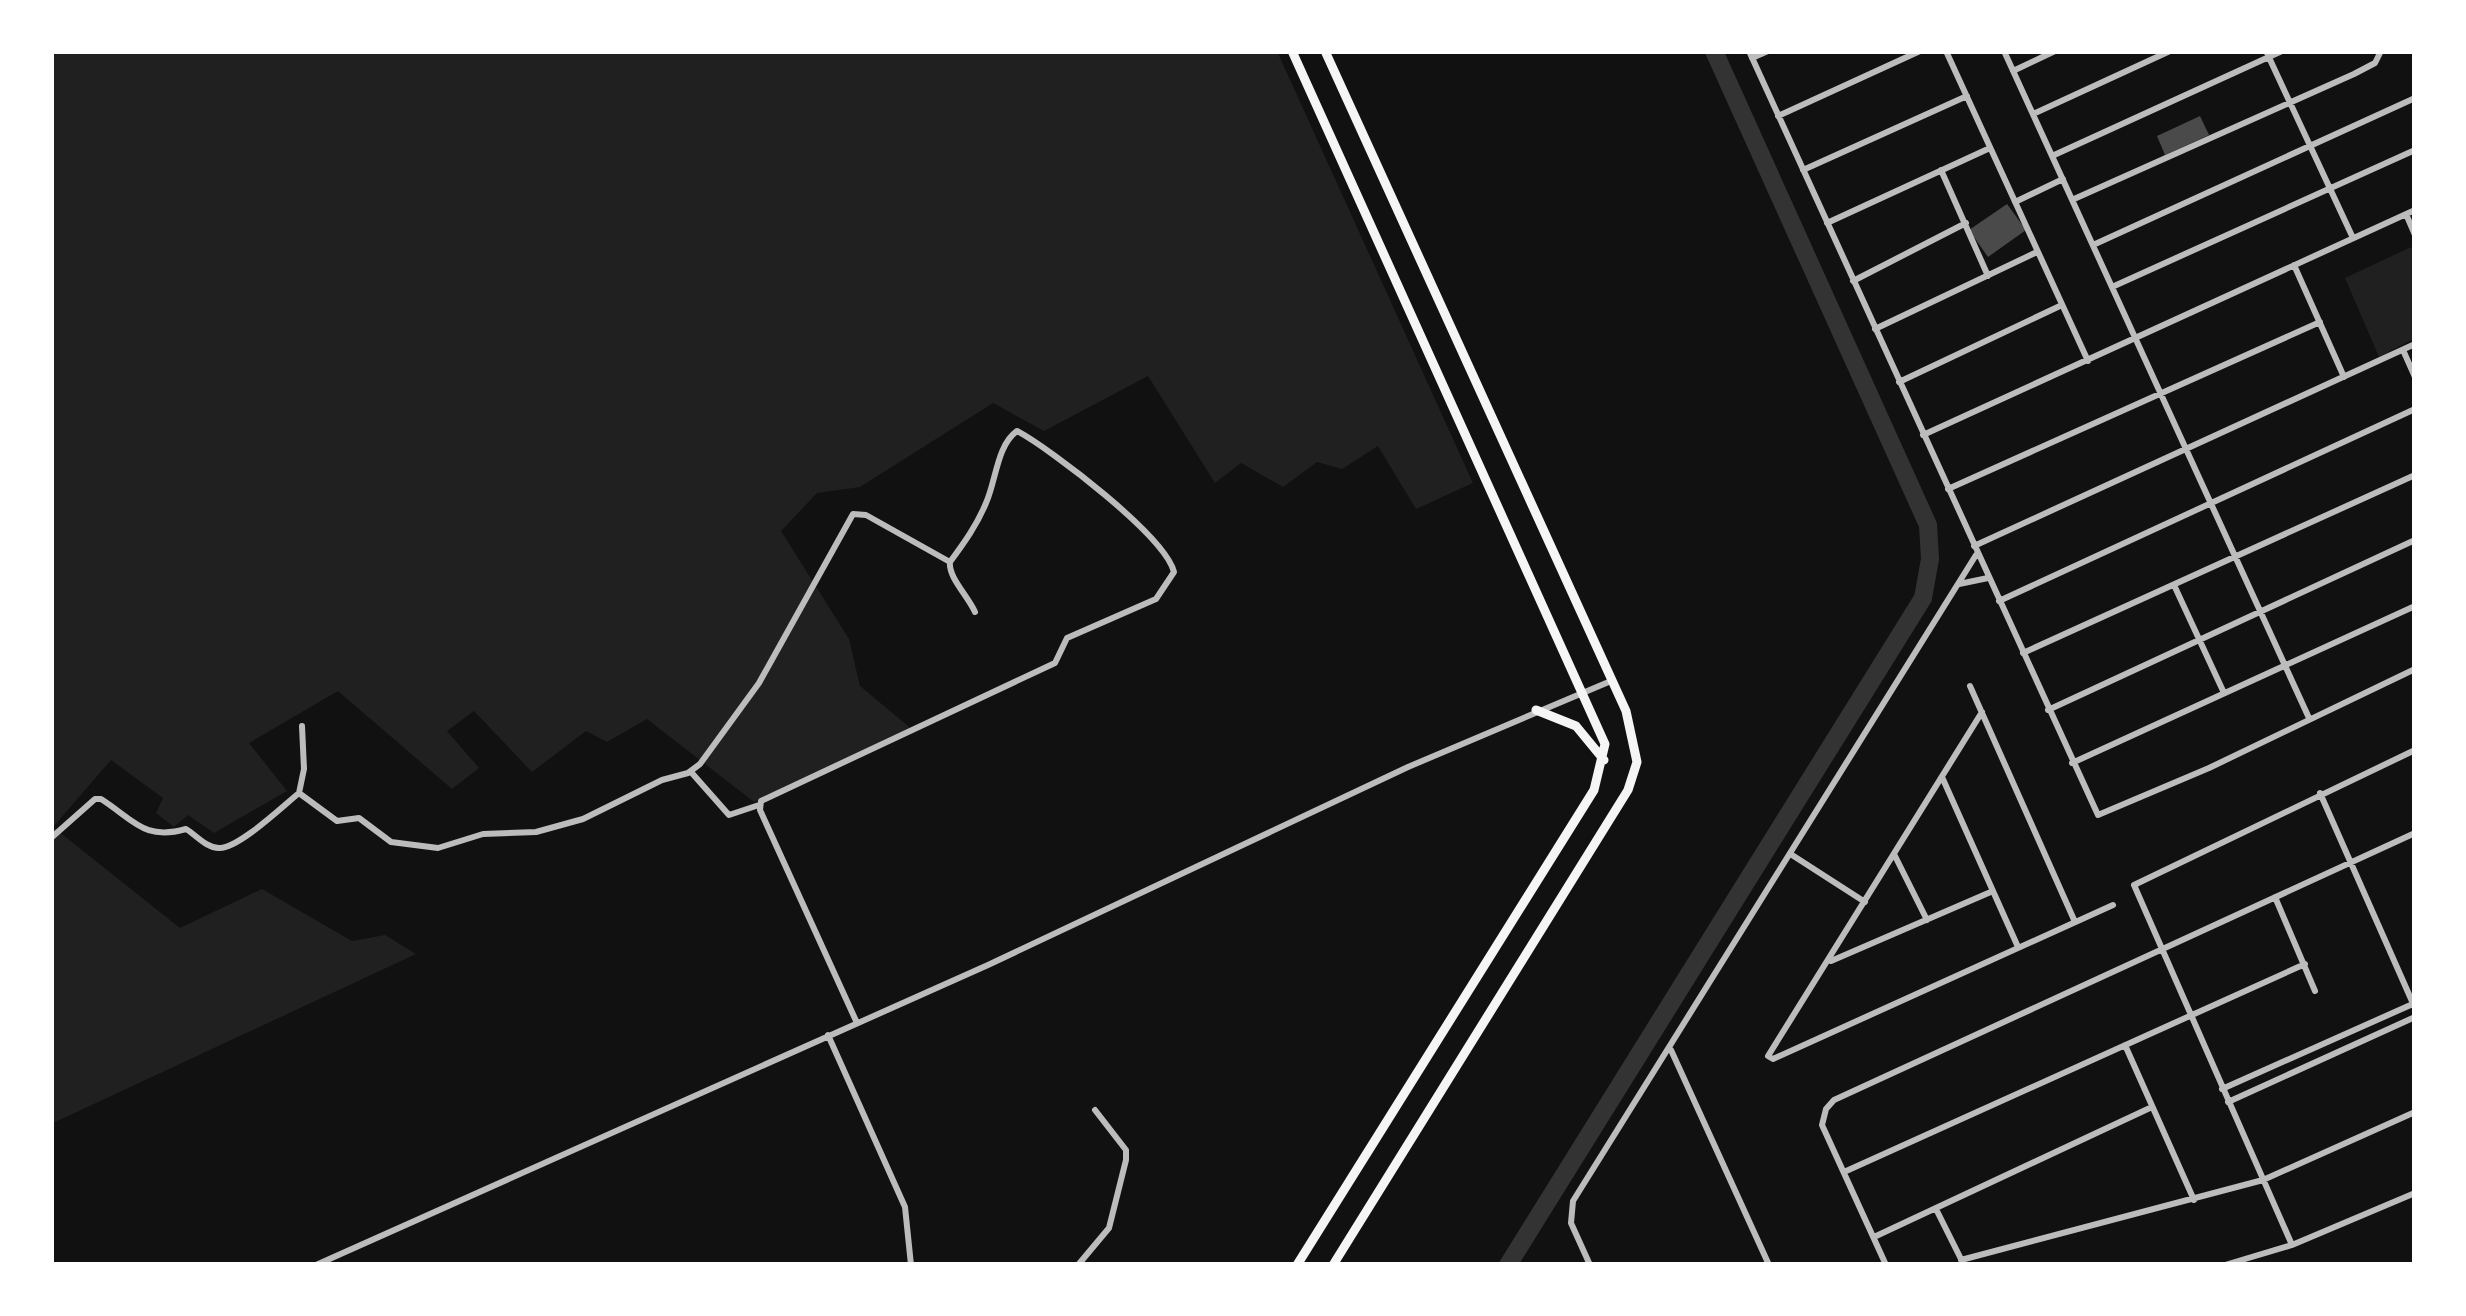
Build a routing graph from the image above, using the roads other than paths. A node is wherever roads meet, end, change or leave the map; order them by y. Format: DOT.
graph roads {
  1 [pos="1292,51"];
  2 [pos="1324,51"];
  3 [pos="1768,51"];
  4 [pos="1920,51"];
  5 [pos="1946,51"];
  6 [pos="2004,51"];
  7 [pos="2055,51"];
  8 [pos="2170,51"];
  9 [pos="2282,51"];
  10 [pos="2381,51"];
  11 [pos="1750,54"];
  12 [pos="2267,54"];
  13 [pos="2013,71"];
  14 [pos="1967,96"];
  15 [pos="2415,98"];
  16 [pos="2290,102"];
  17 [pos="2033,114"];
  18 [pos="1778,116"];
  19 [pos="2310,146"];
  20 [pos="1990,148"];
  21 [pos="2415,150"];
  22 [pos="2052,156"];
  23 [pos="1803,170"];
  24 [pos="1941,170"];
  25 [pos="2063,179"];
  26 [pos="2330,189"];
  27 [pos="2072,200"];
  28 [pos="2015,202"];
  29 [pos="2415,210"];
  30 [pos="2406,214"];
  31 [pos="1827,223"];
  32 [pos="1966,223"];
  33 [pos="2415,235"];
  34 [pos="2353,238"];
  35 [pos="2093,245"];
  36 [pos="2037,252"];
  37 [pos="2294,265"];
  38 [pos="1988,276"];
  39 [pos="1853,281"];
  40 [pos="2112,287"];
  41 [pos="2062,305"];
  42 [pos="2320,322"];
  43 [pos="1876,329"];
  44 [pos="2136,340"];
  45 [pos="2415,344"];
  46 [pos="2403,350"];
  47 [pos="2088,361"];
  48 [pos="2344,377"];
  49 [pos="2415,377"];
  50 [pos="1900,382"];
  51 [pos="2161,394"];
  52 [pos="2415,409"];
  53 [pos="1923,435"];
  54 [pos="2186,449"];
  55 [pos="2415,475"];
  56 [pos="1948,489"];
  57 [pos="2210,504"];
  58 [pos="2415,539"];
  59 [pos="1976,550"];
  60 [pos="2237,556"];
  61 [pos="950,562"];
  62 [pos="1988,578"];
  63 [pos="1959,584"];
  64 [pos="2174,585"];
  65 [pos="1999,601"];
  66 [pos="2415,606"];
  67 [pos="2261,610"];
  68 [pos="975,612"];
  69 [pos="2198,639"];
  70 [pos="2023,653"];
  71 [pos="2286,665"];
  72 [pos="2415,669"];
  73 [pos="1611,681"];
  74 [pos="1970,686"];
  75 [pos="1584,692"];
  76 [pos="2224,693"];
  77 [pos="1536,710"];
  78 [pos="2048,710"];
  79 [pos="1982,712"];
  80 [pos="2309,718"];
  81 [pos="302,726"];
  82 [pos="2415,750"];
  83 [pos="1604,760"];
  84 [pos="2072,763"];
  85 [pos="691,772"];
  86 [pos="1942,777"];
  87 [pos="299,793"];
  88 [pos="2320,793"];
  89 [pos="759,805"];
  90 [pos="2415,833"];
  91 [pos="51,838"];
  92 [pos="1894,854"];
  93 [pos="1792,855"];
  94 [pos="2351,863"];
  95 [pos="1993,891"];
  96 [pos="2276,897"];
  97 [pos="1865,902"];
  98 [pos="2113,904"];
  99 [pos="1927,920"];
  100 [pos="2075,922"];
  101 [pos="2018,947"];
  102 [pos="2160,950"];
  103 [pos="1828,963"];
  104 [pos="2305,964"];
  105 [pos="2315,991"];
  106 [pos="2415,1008"];
  107 [pos="2190,1016"];
  108 [pos="857,1023"];
  109 [pos="828,1035"];
  110 [pos="2126,1045"];
  111 [pos="1670,1048"];
  112 [pos="2222,1089"];
  113 [pos="2228,1102"];
  114 [pos="2152,1107"];
  115 [pos="1095,1110"];
  116 [pos="2415,1112"];
  117 [pos="1844,1172"];
  118 [pos="2263,1180"];
  119 [pos="2415,1193"];
  120 [pos="2194,1200"];
  121 [pos="1935,1208"];
  122 [pos="1874,1237"];
  123 [pos="2292,1245"];
  124 [pos="1962,1262"];
  125 [pos="316,1265"];
  126 [pos="911,1265"];
  127 [pos="1078,1265"];
  128 [pos="1297,1265"];
  129 [pos="1333,1265"];
  130 [pos="1590,1265"];
  131 [pos="1769,1265"];
  132 [pos="1886,1265"];
  133 [pos="2224,1265"];
  1 -- 75 [label="main road"];
  2 -- 73 [label="main road"];
  3 -- 11 [label="street"];
  4 -- 18 [label="street"];
  5 -- 14 [label="street"];
  6 -- 13 [label="street"];
  7 -- 13 [label="street"];
  8 -- 17 [label="street"];
  9 -- 12 [label="street"];
  10 -- 16 [label="street"];
  11 -- 18 [label="street"];
  12 -- 16 [label="street"];
  12 -- 22 [label="street"];
  13 -- 17 [label="street"];
  14 -- 20 [label="street"];
  14 -- 23 [label="street"];
  15 -- 19 [label="street"];
  16 -- 19 [label="street"];
  16 -- 27 [label="street"];
  17 -- 22 [label="street"];
  18 -- 23 [label="street"];
  19 -- 26 [label="street"];
  19 -- 35 [label="street"];
  20 -- 24 [label="street"];
  20 -- 28 [label="street"];
  21 -- 26 [label="street"];
  22 -- 25 [label="street"];
  23 -- 31 [label="street"];
  24 -- 31 [label="street"];
  24 -- 32 [label="street"];
  25 -- 27 [label="street"];
  25 -- 28 [label="street"];
  26 -- 34 [label="street"];
  26 -- 40 [label="street"];
  27 -- 35 [label="street"];
  28 -- 36 [label="street"];
  29 -- 30 [label="street"];
  30 -- 33 [label="street"];
  30 -- 34 [label="street"];
  31 -- 39 [label="street"];
  32 -- 38 [label="street"];
  32 -- 39 [label="street"];
  34 -- 37 [label="street"];
  35 -- 40 [label="street"];
  36 -- 38 [label="street"];
  36 -- 41 [label="street"];
  37 -- 42 [label="street"];
  37 -- 44 [label="street"];
  38 -- 43 [label="street"];
  39 -- 43 [label="street"];
  40 -- 44 [label="street"];
  41 -- 47 [label="street"];
  41 -- 50 [label="street"];
  42 -- 48 [label="street"];
  42 -- 51 [label="street"];
  43 -- 50 [label="street"];
  44 -- 47 [label="street"];
  44 -- 51 [label="street"];
  45 -- 46 [label="street"];
  46 -- 48 [label="street"];
  46 -- 49 [label="street"];
  47 -- 53 [label="street"];
  48 -- 54 [label="street"];
  50 -- 53 [label="street"];
  51 -- 54 [label="street"];
  51 -- 56 [label="street"];
  52 -- 57 [label="street"];
  53 -- 56 [label="street"];
  54 -- 57 [label="street"];
  54 -- 59 [label="street"];
  55 -- 60 [label="street"];
  56 -- 59 [label="street"];
  57 -- 60 [label="street"];
  57 -- 65 [label="street"];
  58 -- 67 [label="street"];
  59 -- 62 [label="street"];
  59 -- 63 [label="street"];
  60 -- 64 [label="street"];
  60 -- 67 [label="street"];
  61 -- 68 [label="street"];
  61 -- 85 [label="street"];
  61 -- 89 [label="street"];
  62 -- 63 [label="street"];
  62 -- 65 [label="street"];
  63 -- 93 [label="street"];
  64 -- 69 [label="street"];
  64 -- 70 [label="street"];
  65 -- 70 [label="street"];
  66 -- 71 [label="street"];
  67 -- 69 [label="street"];
  67 -- 71 [label="street"];
  69 -- 76 [label="street"];
  69 -- 78 [label="street"];
  70 -- 78 [label="street"];
  71 -- 76 [label="street"];
  71 -- 80 [label="street"];
  72 -- 80 [label="street"];
  73 -- 75 [label="street"];
  73 -- 129 [label="main road"];
  74 -- 79 [label="street"];
  75 -- 77 [label="street"];
  75 -- 83 [label="main road"];
  76 -- 84 [label="street"];
  77 -- 83 [label="main road"];
  77 -- 108 [label="street"];
  78 -- 84 [label="street"];
  79 -- 86 [label="street"];
  79 -- 100 [label="street"];
  80 -- 84 [label="street"];
  81 -- 87 [label="street"];
  82 -- 88 [label="street"];
  83 -- 128 [label="main road"];
  85 -- 87 [label="street"];
  85 -- 89 [label="street"];
  86 -- 92 [label="street"];
  86 -- 95 [label="street"];
  87 -- 91 [label="street"];
  88 -- 94 [label="street"];
  88 -- 102 [label="street"];
  89 -- 108 [label="street"];
  90 -- 94 [label="street"];
  92 -- 97 [label="street"];
  92 -- 99 [label="street"];
  93 -- 97 [label="street"];
  93 -- 111 [label="street"];
  94 -- 96 [label="street"];
  94 -- 106 [label="street"];
  95 -- 99 [label="street"];
  95 -- 101 [label="street"];
  96 -- 102 [label="street"];
  96 -- 104 [label="street"];
  97 -- 103 [label="street"];
  98 -- 100 [label="street"];
  99 -- 103 [label="street"];
  100 -- 101 [label="street"];
  101 -- 103 [label="street"];
  102 -- 107 [label="street"];
  102 -- 117 [label="street"];
  104 -- 105 [label="street"];
  104 -- 107 [label="street"];
  106 -- 112 [label="street"];
  106 -- 113 [label="street"];
  107 -- 110 [label="street"];
  107 -- 112 [label="street"];
  108 -- 109 [label="street"];
  109 -- 125 [label="street"];
  109 -- 126 [label="street"];
  110 -- 114 [label="street"];
  110 -- 117 [label="street"];
  111 -- 130 [label="street"];
  111 -- 131 [label="street"];
  112 -- 113 [label="street"];
  113 -- 118 [label="street"];
  114 -- 120 [label="street"];
  114 -- 121 [label="street"];
  115 -- 127 [label="street"];
  116 -- 118 [label="street"];
  117 -- 122 [label="street"];
  118 -- 120 [label="street"];
  118 -- 123 [label="street"];
  119 -- 123 [label="street"];
  120 -- 124 [label="street"];
  121 -- 122 [label="street"];
  121 -- 124 [label="street"];
  122 -- 132 [label="street"];
  123 -- 133 [label="street"];
}
